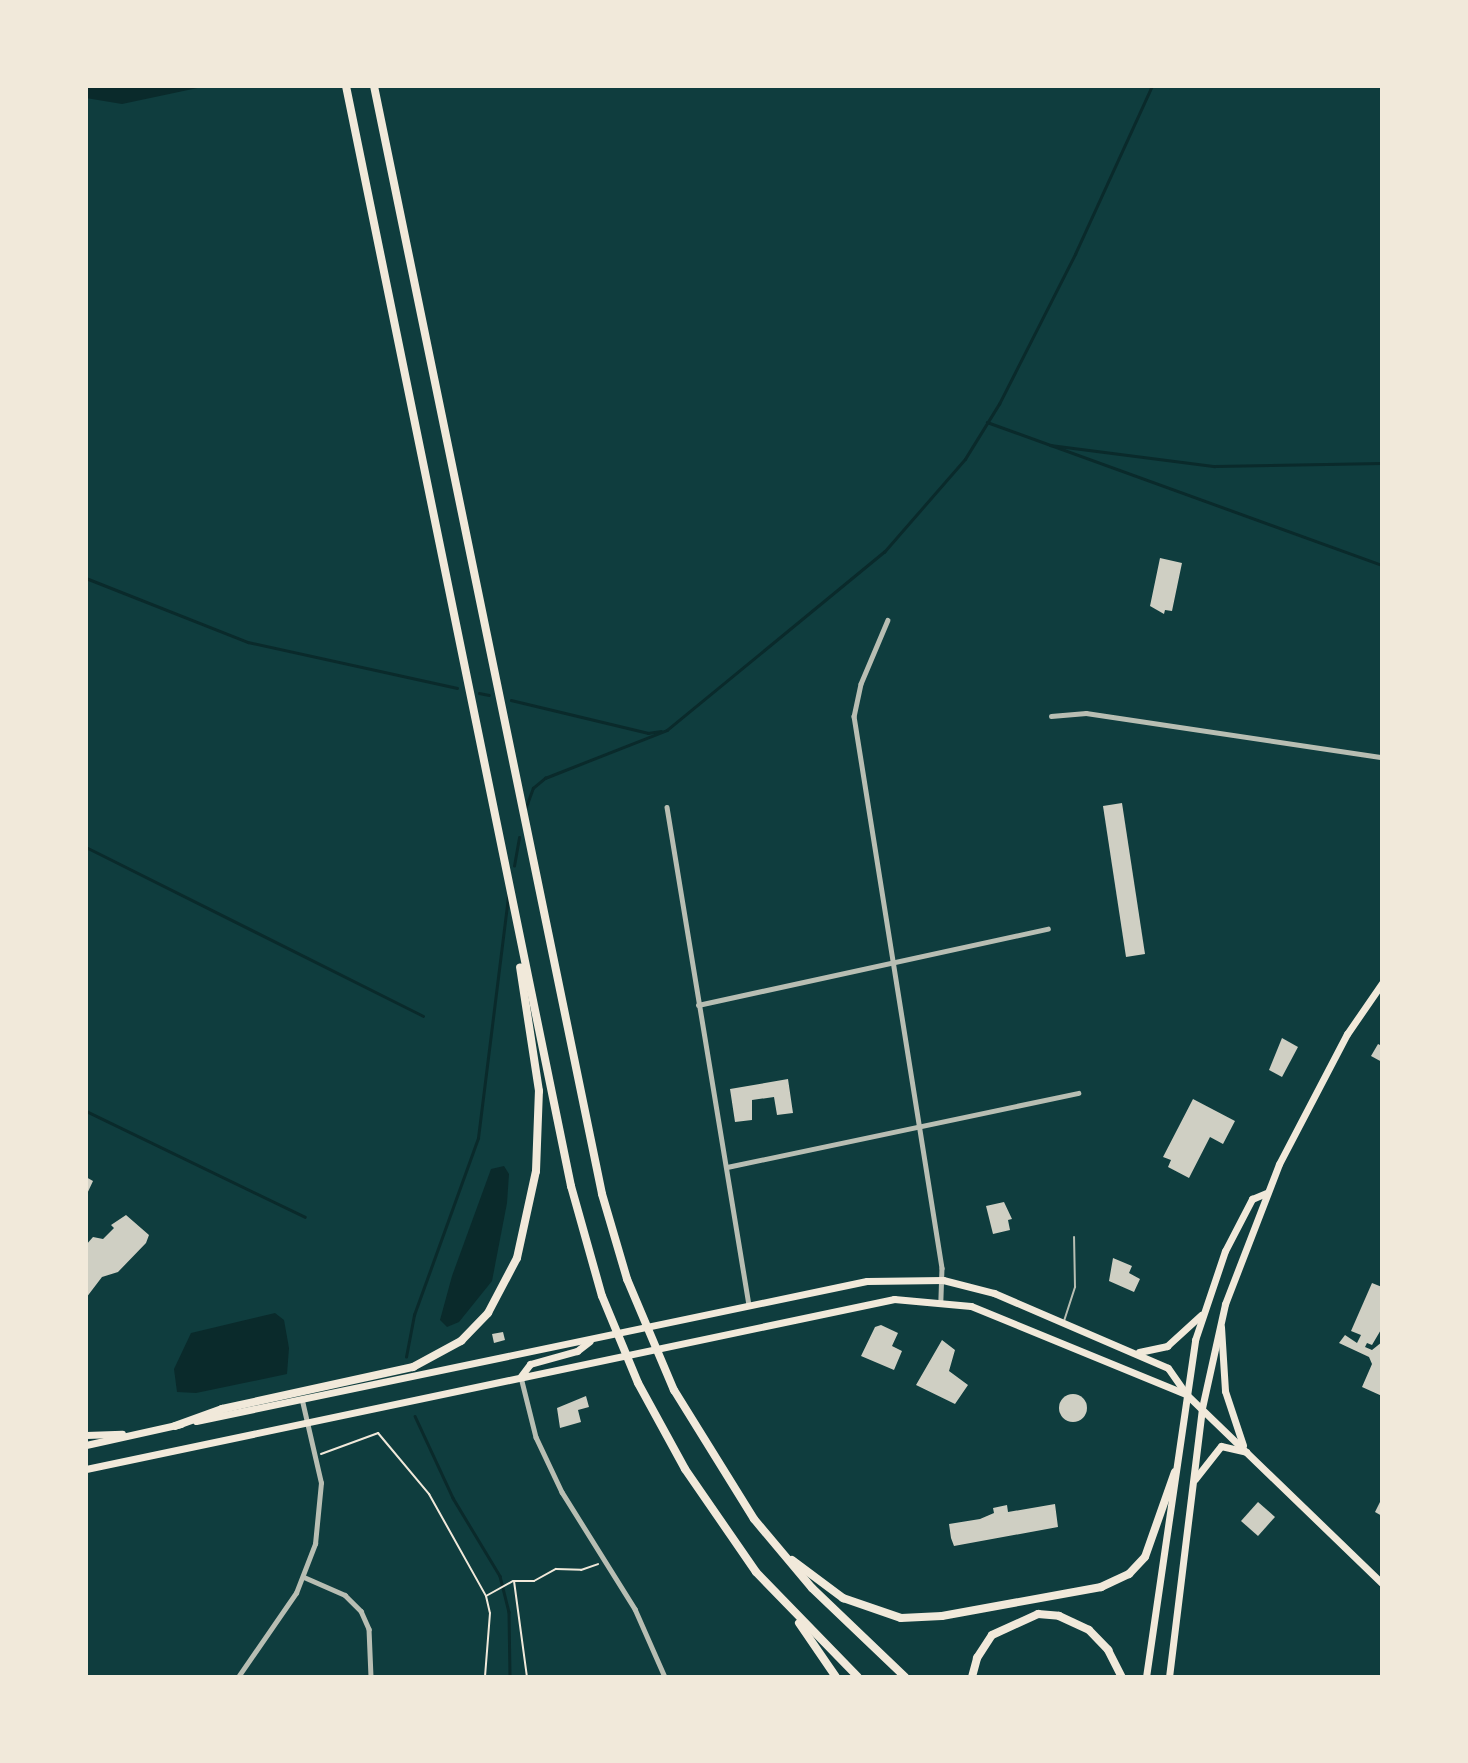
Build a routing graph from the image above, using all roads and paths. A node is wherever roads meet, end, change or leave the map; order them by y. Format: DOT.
graph roads {
  1 [pos="346,86"];
  2 [pos="374,86"];
  3 [pos="888,620"];
  4 [pos="1051,716"];
  5 [pos="1382,757"];
  6 [pos="667,807"];
  7 [pos="512,902"];
  8 [pos="1048,929"];
  9 [pos="893,962"];
  10 [pos="1382,983"];
  11 [pos="698,1005"];
  12 [pos="1077,1093"];
  13 [pos="919,1125"];
  14 [pos="727,1167"];
  15 [pos="1266,1193"];
  16 [pos="1073,1237"];
  17 [pos="943,1280"];
  18 [pos="941,1300"];
  19 [pos="749,1306"];
  20 [pos="1202,1315"];
  21 [pos="1221,1316"];
  22 [pos="1063,1322"];
  23 [pos="590,1340"];
  24 [pos="1135,1352"];
  25 [pos="521,1376"];
  26 [pos="1186,1394"];
  27 [pos="302,1401"];
  28 [pos="1202,1408"];
  29 [pos="307,1421"];
  30 [pos="175,1426"];
  31 [pos="141,1433"];
  32 [pos="86,1435"];
  33 [pos="86,1445"];
  34 [pos="1245,1448"];
  35 [pos="317,1455"];
  36 [pos="1252,1455"];
  37 [pos="86,1469"];
  38 [pos="1175,1472"];
  39 [pos="1193,1482"];
  40 [pos="774,1546"];
  41 [pos="604,1559"];
  42 [pos="304,1577"];
  43 [pos="514,1580"];
  44 [pos="1382,1583"];
  45 [pos="486,1596"];
  46 [pos="788,1606"];
  47 [pos="239,1677"];
  48 [pos="371,1677"];
  49 [pos="485,1677"];
  50 [pos="527,1677"];
  51 [pos="665,1677"];
  52 [pos="835,1677"];
  53 [pos="858,1677"];
  54 [pos="905,1677"];
  55 [pos="972,1677"];
  56 [pos="1122,1677"];
  57 [pos="1146,1677"];
  58 [pos="1169,1677"];
  1 -- 7 [label="highway"];
  2 -- 40 [label="highway"];
  3 -- 9 [label="street"];
  4 -- 5 [label="street"];
  6 -- 11 [label="street"];
  7 -- 30 [label="highway"];
  7 -- 46 [label="highway"];
  8 -- 9 [label="street"];
  9 -- 11 [label="street"];
  9 -- 13 [label="street"];
  10 -- 15 [label="main road"];
  11 -- 14 [label="street"];
  12 -- 13 [label="street"];
  13 -- 14 [label="street"];
  13 -- 17 [label="street"];
  14 -- 19 [label="street"];
  15 -- 20 [label="main road"];
  15 -- 21 [label="main road"];
  16 -- 22 [label="lane"];
  17 -- 18 [label="street"];
  17 -- 19 [label="main road"];
  17 -- 22 [label="main road"];
  18 -- 25 [label="main road"];
  18 -- 26 [label="main road"];
  19 -- 23 [label="main road"];
  20 -- 24 [label="main road"];
  20 -- 26 [label="main road"];
  21 -- 28 [label="main road"];
  21 -- 34 [label="main road"];
  22 -- 24 [label="main road"];
  23 -- 25 [label="main road"];
  23 -- 27 [label="main road"];
  24 -- 26 [label="main road"];
  25 -- 29 [label="main road"];
  25 -- 41 [label="street"];
  26 -- 28 [label="main road"];
  26 -- 38 [label="main road"];
  27 -- 29 [label="street"];
  27 -- 30 [label="main road"];
  28 -- 34 [label="main road"];
  28 -- 39 [label="main road"];
  29 -- 35 [label="street"];
  29 -- 37 [label="main road"];
  30 -- 31 [label="main road"];
  31 -- 32 [label="main road"];
  31 -- 33 [label="main road"];
  34 -- 36 [label="main road"];
  35 -- 42 [label="street"];
  35 -- 45 [label="path"];
  36 -- 39 [label="main road"];
  36 -- 44 [label="main road"];
  38 -- 40 [label="highway"];
  38 -- 57 [label="main road"];
  39 -- 58 [label="main road"];
  40 -- 54 [label="highway"];
  41 -- 43 [label="path"];
  41 -- 51 [label="street"];
  42 -- 47 [label="street"];
  42 -- 48 [label="street"];
  43 -- 45 [label="path"];
  43 -- 50 [label="path"];
  45 -- 49 [label="path"];
  46 -- 52 [label="highway"];
  46 -- 53 [label="highway"];
  55 -- 56 [label="highway"];
}
